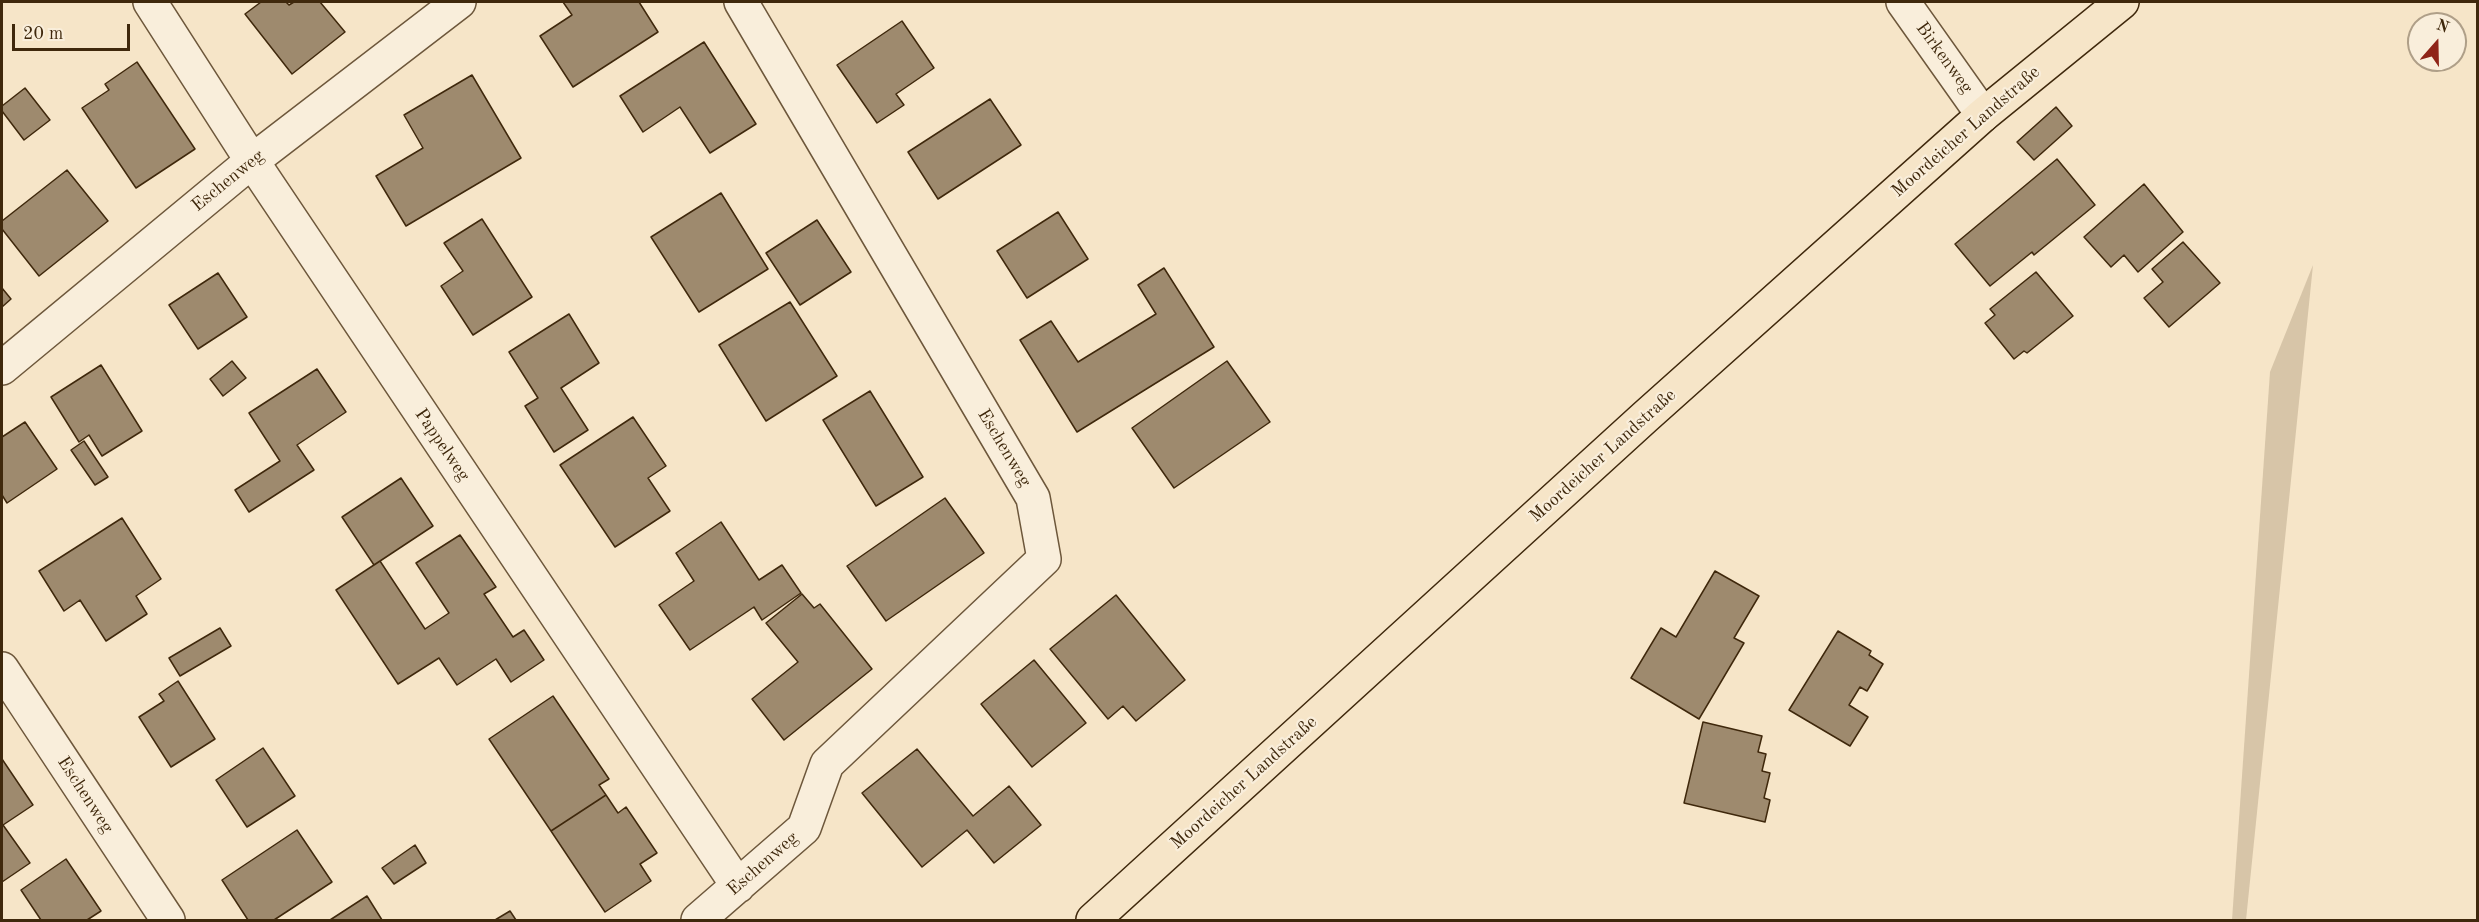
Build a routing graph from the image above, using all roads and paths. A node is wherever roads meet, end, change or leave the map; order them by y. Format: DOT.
graph roads {
  1 [pos="150,2"];
  2 [pos="459,2"];
  3 [pos="741,2"];
  4 [pos="1903,2"];
  5 [pos="2122,2"];
  6 [pos="1983,115"];
  7 [pos="252,161"];
  8 [pos="2,368"];
  9 [pos="2,669"];
  10 [pos="738,886"];
  11 [pos="168,921"];
  12 [pos="698,921"];
  13 [pos="1093,921"];
  1 -- 7 [label="street, Pappelweg"];
  2 -- 7 [label="street, Eschenweg"];
  3 -- 10 [label="street, Eschenweg"];
  4 -- 6 [label="street, Birkenweg"];
  5 -- 6 [label="main road, Moordeicher Landstraße"];
  6 -- 13 [label="main road, Moordeicher Landstraße"];
  7 -- 8 [label="street, Eschenweg"];
  7 -- 10 [label="street, Pappelweg"];
  9 -- 11 [label="street, Eschenweg"];
  10 -- 12 [label="street, Eschenweg"];
}
